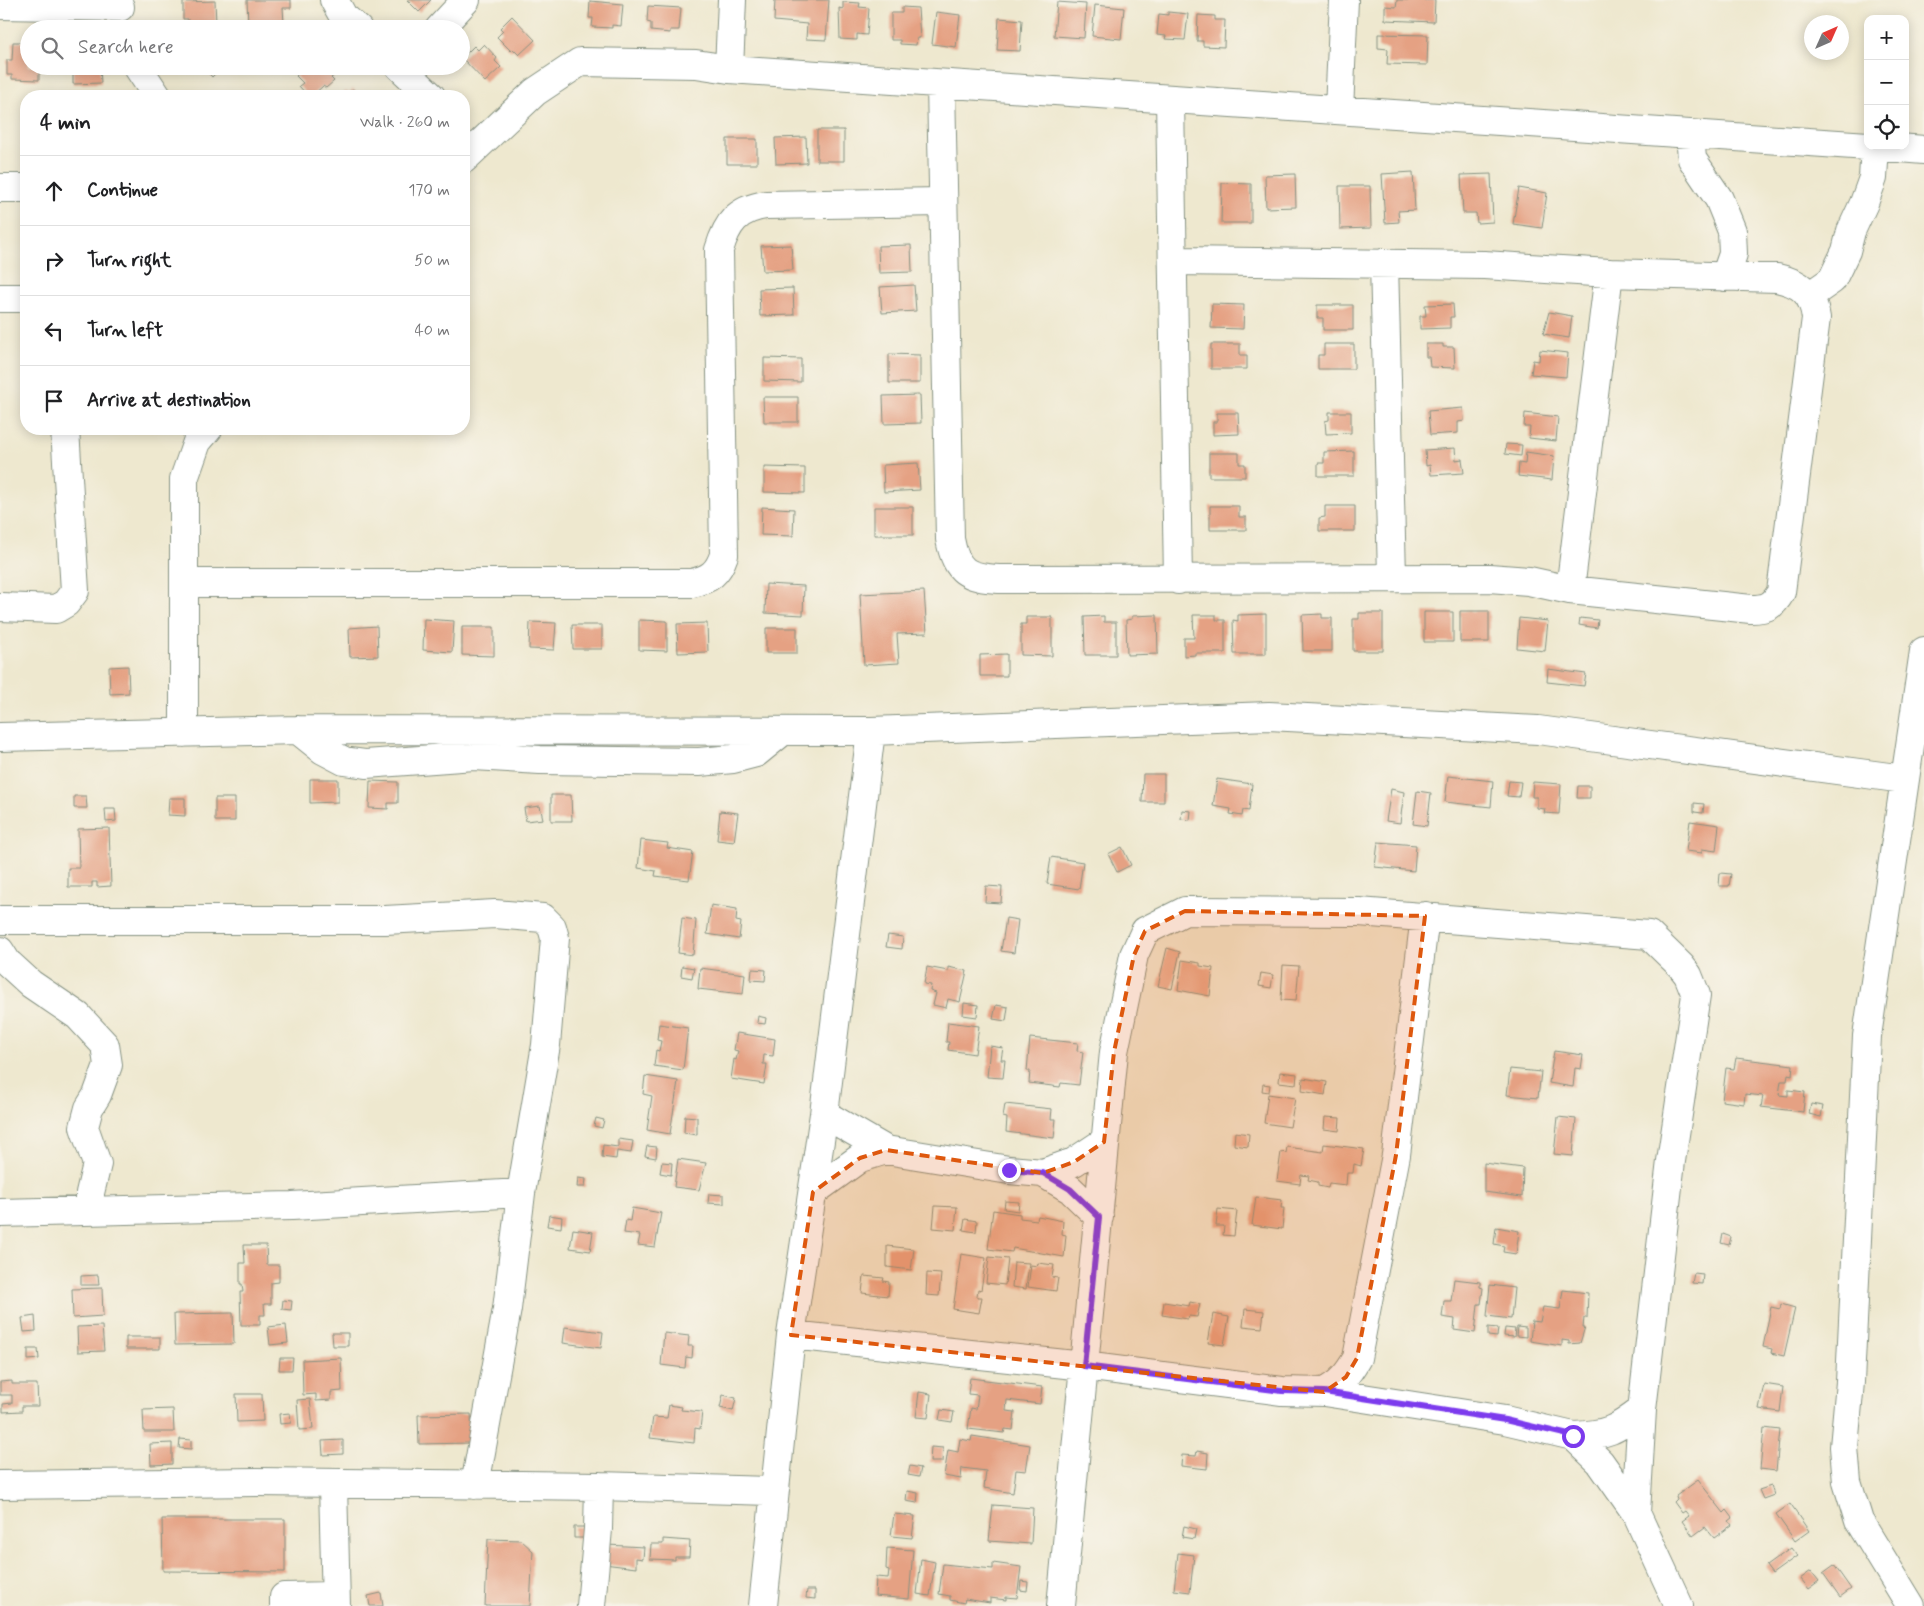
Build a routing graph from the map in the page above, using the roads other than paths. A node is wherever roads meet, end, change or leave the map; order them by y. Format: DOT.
graph roads {
  1 [pos="334,0"];
  2 [pos="466,0"];
  3 [pos="732,0"];
  4 [pos="1344,0"];
  5 [pos="0,5"];
  6 [pos="122,12"];
  7 [pos="348,20"];
  8 [pos="447,20"];
  9 [pos="729,69"];
  10 [pos="143,75"];
  11 [pos="409,75"];
  12 [pos="941,84"];
  13 [pos="153,90"];
  14 [pos="425,90"];
  15 [pos="1170,99"];
  16 [pos="1339,110"];
  17 [pos="1690,134"];
  18 [pos="470,142"];
  19 [pos="1864,146"];
  20 [pos="1909,149"];
  21 [pos="1875,150"];
  22 [pos="1924,150"];
  23 [pos="0,188"];
  24 [pos="20,188"];
  25 [pos="942,202"];
  26 [pos="1173,261"];
  27 [pos="1384,263"];
  28 [pos="1609,273"];
  29 [pos="1725,277"];
  30 [pos="1809,296"];
  31 [pos="0,298"];
  32 [pos="20,298"];
  33 [pos="65,435"];
  34 [pos="203,435"];
  35 [pos="1392,576"];
  36 [pos="1178,580"];
  37 [pos="185,582"];
  38 [pos="1570,590"];
  39 [pos="0,607"];
  40 [pos="1924,651"];
  41 [pos="298,730"];
  42 [pos="613,730"];
  43 [pos="871,730"];
  44 [pos="783,731"];
  45 [pos="184,732"];
  46 [pos="0,737"];
  47 [pos="611,760"];
  48 [pos="1904,779"];
  49 [pos="1425,916"];
  50 [pos="0,920"];
  51 [pos="0,951"];
  52 [pos="824,1114"];
  53 [pos="1104,1142"];
  54 [pos="886,1150"];
  55 [pos="1043,1173"];
  56 [pos="813,1192"];
  57 [pos="521,1193"];
  58 [pos="90,1211"];
  59 [pos="0,1213"];
  60 [pos="1099,1217"];
  61 [pos="791,1335"];
  62 [pos="1357,1358"];
  63 [pos="1084,1366"];
  64 [pos="1324,1392"];
  65 [pos="1383,1403"];
  66 [pos="1642,1410"];
  67 [pos="1573,1436"];
  68 [pos="333,1484"];
  69 [pos="0,1485"];
  70 [pos="475,1486"];
  71 [pos="599,1486"];
  72 [pos="773,1491"];
  73 [pos="1636,1513"];
  74 [pos="335,1601"];
  75 [pos="284,1606"];
  76 [pos="578,1606"];
  77 [pos="592,1606"];
  78 [pos="762,1606"];
  79 [pos="1061,1606"];
  80 [pos="1679,1606"];
  81 [pos="1911,1606"];
  1 -- 7 [label="street"];
  2 -- 8 [label="street"];
  3 -- 9 [label="street"];
  4 -- 16 [label="street"];
  5 -- 6 [label="street"];
  9 -- 12 [label="street"];
  9 -- 18 [label="street"];
  10 -- 13 [label="street"];
  11 -- 14 [label="street"];
  12 -- 15 [label="street"];
  12 -- 25 [label="street"];
  15 -- 16 [label="street"];
  15 -- 26 [label="street"];
  16 -- 17 [label="street"];
  17 -- 19 [label="street"];
  17 -- 29 [label="street"];
  20 -- 22 [label="street"];
  21 -- 30 [label="street"];
  23 -- 24 [label="street"];
  25 -- 36 [label="street"];
  25 -- 37 [label="street"];
  26 -- 27 [label="street"];
  26 -- 36 [label="street"];
  27 -- 28 [label="street"];
  27 -- 35 [label="street"];
  28 -- 29 [label="street"];
  28 -- 38 [label="street"];
  29 -- 30 [label="street"];
  30 -- 38 [label="street"];
  31 -- 32 [label="street"];
  33 -- 39 [label="street"];
  34 -- 37 [label="street"];
  35 -- 36 [label="street"];
  35 -- 38 [label="street"];
  37 -- 45 [label="street"];
  40 -- 48 [label="street"];
  41 -- 42 [label="street"];
  41 -- 45 [label="street"];
  41 -- 47 [label="street"];
  42 -- 44 [label="street"];
  42 -- 47 [label="street"];
  43 -- 44 [label="street"];
  43 -- 48 [label="street"];
  43 -- 52 [label="street"];
  44 -- 47 [label="street"];
  45 -- 46 [label="street"];
  48 -- 81 [label="street"];
  49 -- 53 [label="street"];
  49 -- 62 [label="street"];
  49 -- 66 [label="street"];
  50 -- 57 [label="street"];
  51 -- 58 [label="street"];
  52 -- 54 [label="street"];
  52 -- 56 [label="street"];
  53 -- 55 [label="street"];
  53 -- 60 [label="street"];
  54 -- 55 [label="street"];
  54 -- 56 [label="street"];
  55 -- 60 [label="street"];
  56 -- 61 [label="street"];
  57 -- 58 [label="street"];
  57 -- 70 [label="street"];
  58 -- 59 [label="street"];
  60 -- 63 [label="street"];
  61 -- 63 [label="street"];
  61 -- 72 [label="street"];
  62 -- 64 [label="street"];
  62 -- 65 [label="street"];
  63 -- 64 [label="street"];
  63 -- 79 [label="street"];
  64 -- 65 [label="street"];
  65 -- 67 [label="street"];
  66 -- 67 [label="street"];
  66 -- 73 [label="street"];
  67 -- 73 [label="street"];
  68 -- 69 [label="street"];
  68 -- 70 [label="street"];
  68 -- 74 [label="street"];
  70 -- 71 [label="street"];
  71 -- 72 [label="street"];
  71 -- 77 [label="street"];
  72 -- 78 [label="street"];
  73 -- 80 [label="street"];
  74 -- 75 [label="street"];
  76 -- 77 [label="street"];
}
